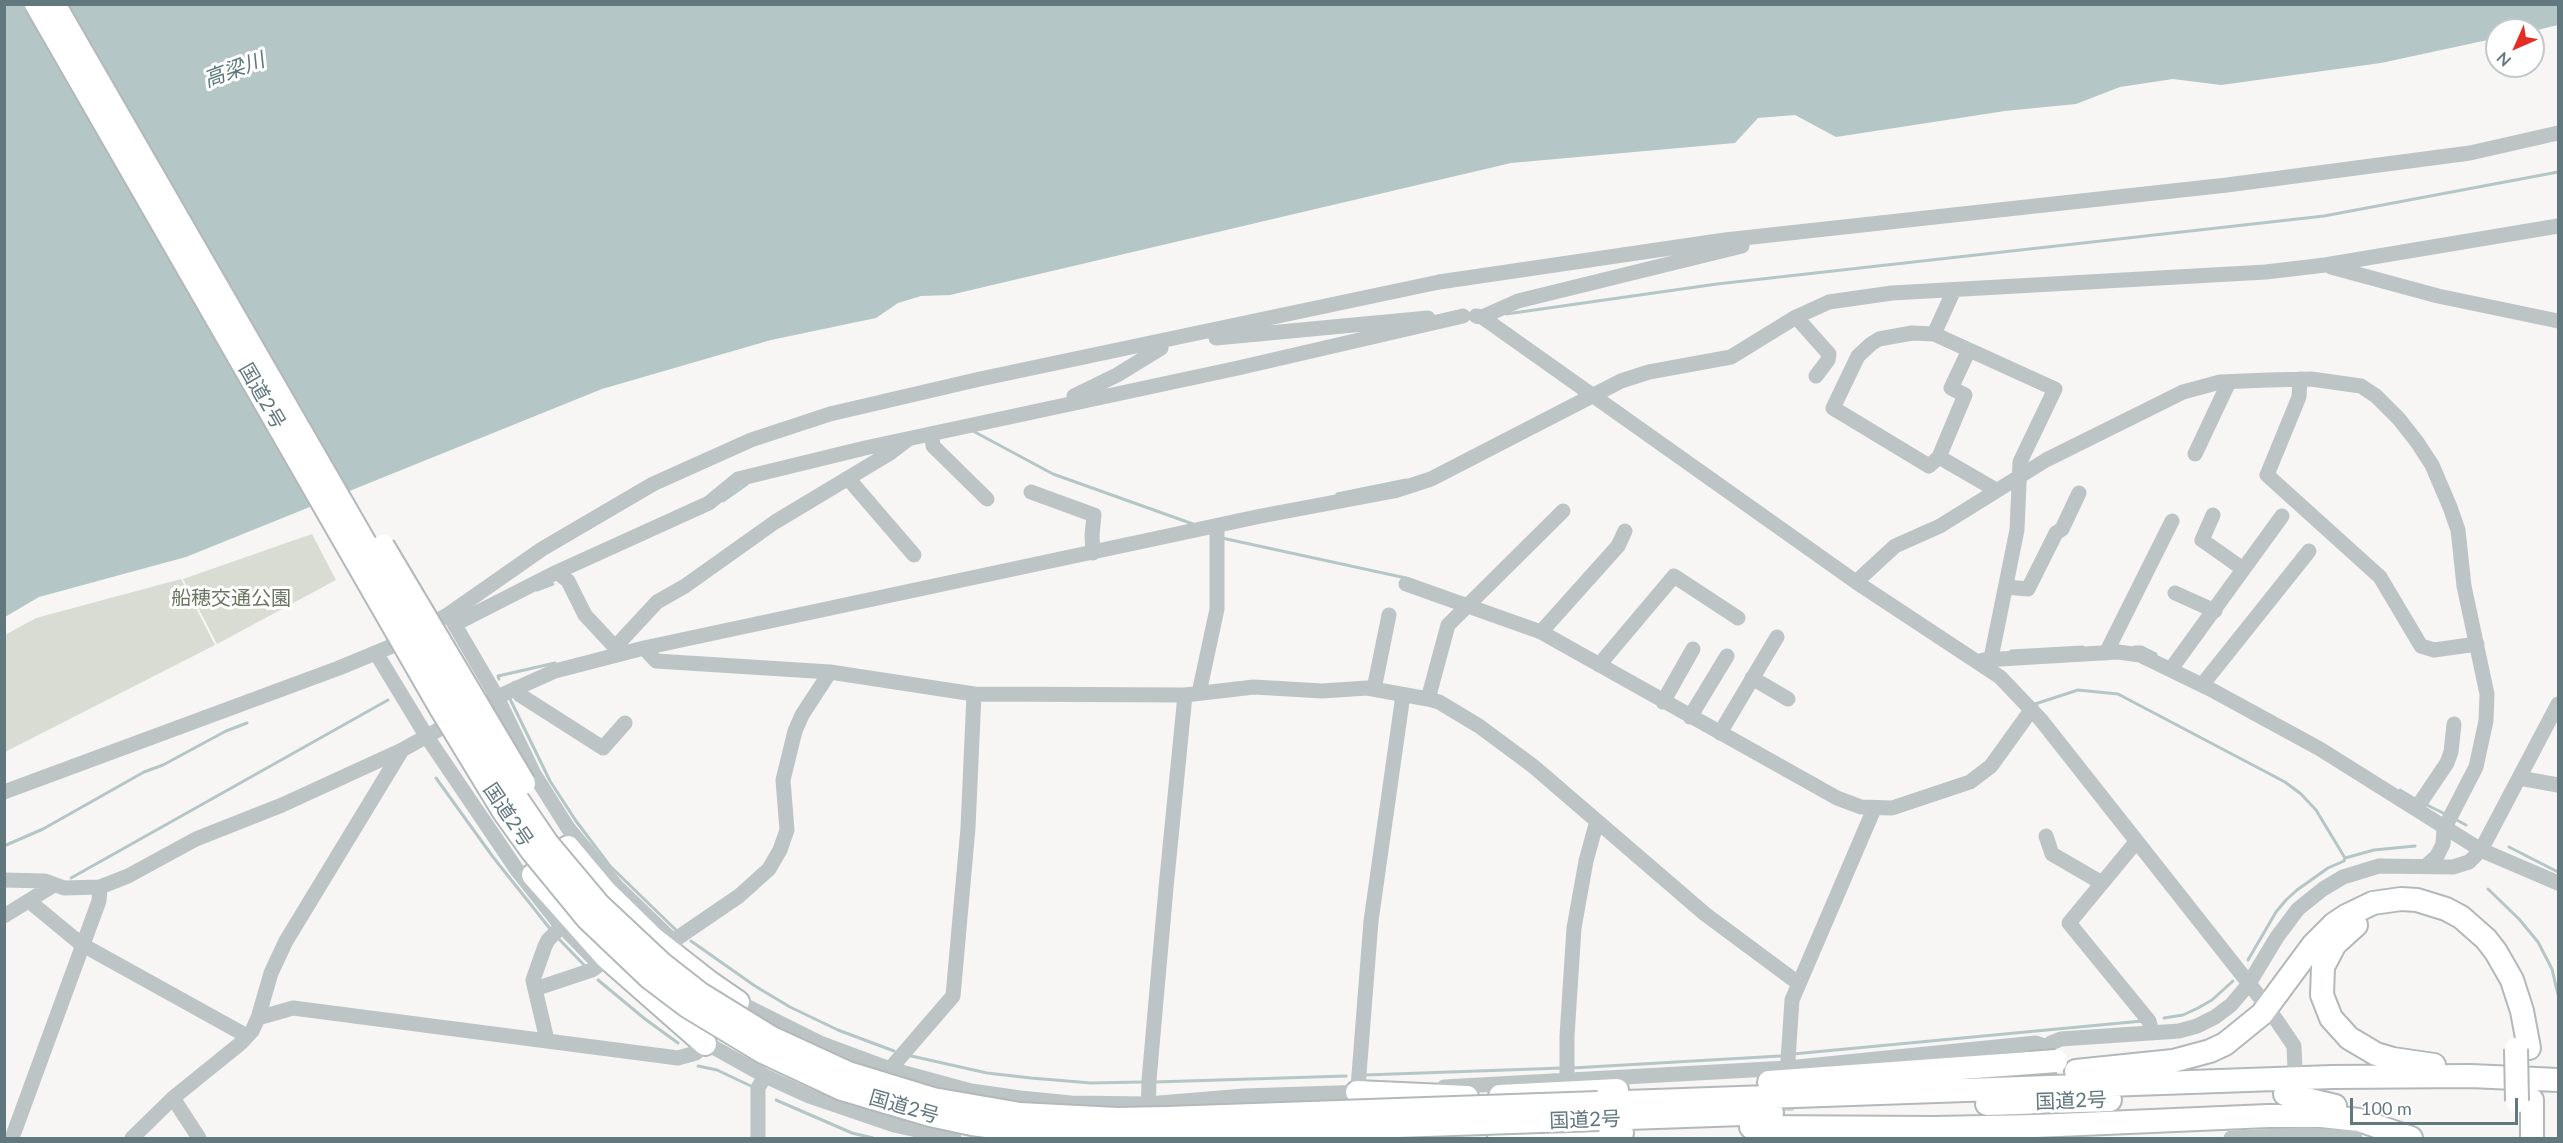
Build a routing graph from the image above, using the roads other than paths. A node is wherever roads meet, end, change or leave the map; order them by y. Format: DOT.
graph roads {
  1 [pos="36,4"];
  2 [pos="54,4"];
  3 [pos="2559,133"];
  4 [pos="2559,226"];
  5 [pos="1754,237"];
  6 [pos="2325,265"];
  7 [pos="1954,290"];
  8 [pos="1463,316"];
  9 [pos="1482,317"];
  10 [pos="1796,317"];
  11 [pos="2559,321"];
  12 [pos="1196,334"];
  13 [pos="1934,334"];
  14 [pos="1160,343"];
  15 [pos="1970,350"];
  16 [pos="1816,376"];
  17 [pos="2300,379"];
  18 [pos="2229,382"];
  19 [pos="1591,394"];
  20 [pos="1054,407"];
  21 [pos="280,411"];
  22 [pos="932,437"];
  23 [pos="909,438"];
  24 [pos="2195,454"];
  25 [pos="1939,457"];
  26 [pos="2021,474"];
  27 [pos="846,479"];
  28 [pos="1996,490"];
  29 [pos="1031,492"];
  30 [pos="2079,493"];
  31 [pos="987,499"];
  32 [pos="1563,511"];
  33 [pos="2212,515"];
  34 [pos="2282,516"];
  35 [pos="2172,521"];
  36 [pos="1217,526"];
  37 [pos="1625,531"];
  38 [pos="2309,551"];
  39 [pos="1093,553"];
  40 [pos="914,555"];
  41 [pos="2243,569"];
  42 [pos="557,572"];
  43 [pos="1856,582"];
  44 [pos="1406,584"];
  45 [pos="2006,587"];
  46 [pos="2175,593"];
  47 [pos="1468,603"];
  48 [pos="2215,610"];
  49 [pos="1389,615"];
  50 [pos="1738,618"];
  51 [pos="452,619"];
  52 [pos="1544,628"];
  53 [pos="1777,637"];
  54 [pos="2477,644"];
  55 [pos="644,648"];
  56 [pos="1694,649"];
  57 [pos="2108,649"];
  58 [pos="618,650"];
  59 [pos="376,653"];
  60 [pos="1727,656"];
  61 [pos="1988,656"];
  62 [pos="1602,662"];
  63 [pos="2173,666"];
  64 [pos="830,672"];
  65 [pos="1752,678"];
  66 [pos="2204,683"];
  67 [pos="516,688"];
  68 [pos="1374,689"];
  69 [pos="974,694"];
  70 [pos="1192,694"];
  71 [pos="1403,695"];
  72 [pos="497,697"];
  73 [pos="1665,698"];
  74 [pos="1428,699"];
  75 [pos="1788,699"];
  76 [pos="2559,704"];
  77 [pos="2030,708"];
  78 [pos="1693,713"];
  79 [pos="625,723"];
  80 [pos="2454,724"];
  81 [pos="1722,730"];
  82 [pos="427,737"];
  83 [pos="402,750"];
  84 [pos="534,774"];
  85 [pos="2519,778"];
  86 [pos="2559,785"];
  87 [pos="4,792"];
  88 [pos="1874,809"];
  89 [pos="2416,809"];
  90 [pos="476,811"];
  91 [pos="1597,821"];
  92 [pos="2445,829"];
  93 [pos="2046,836"];
  94 [pos="2136,842"];
  95 [pos="2481,850"];
  96 [pos="2427,865"];
  97 [pos="4,880"];
  98 [pos="2102,883"];
  99 [pos="2559,883"];
  100 [pos="54,885"];
  101 [pos="100,886"];
  102 [pos="31,903"];
  103 [pos="4,916"];
  104 [pos="557,931"];
  105 [pos="673,941"];
  106 [pos="81,944"];
  107 [pos="599,965"];
  108 [pos="1798,983"];
  109 [pos="2248,985"];
  110 [pos="535,989"];
  111 [pos="2262,1000"];
  112 [pos="738,1002"];
  113 [pos="258,1018"];
  114 [pos="2275,1018"];
  115 [pos="789,1027"];
  116 [pos="2152,1033"];
  117 [pos="247,1036"];
  118 [pos="547,1040"];
  119 [pos="705,1044"];
  120 [pos="2225,1044"];
  121 [pos="2522,1048"];
  122 [pos="2045,1060"];
  123 [pos="890,1069"];
  124 [pos="2295,1070"];
  125 [pos="1787,1071"];
  126 [pos="765,1076"];
  127 [pos="2503,1077"];
  128 [pos="1567,1079"];
  129 [pos="2559,1081"];
  130 [pos="1358,1092"];
  131 [pos="2285,1094"];
  132 [pos="1800,1096"];
  133 [pos="173,1098"];
  134 [pos="2525,1100"];
  135 [pos="1148,1104"];
  136 [pos="1599,1111"];
  137 [pos="2046,1127"];
  138 [pos="12,1138"];
  139 [pos="132,1138"];
  140 [pos="199,1138"];
  141 [pos="758,1138"];
  142 [pos="954,1138"];
  143 [pos="1148,1138"];
  144 [pos="1355,1138"];
  145 [pos="1499,1138"];
  146 [pos="2231,1138"];
  147 [pos="2355,1138"];
  148 [pos="2411,1138"];
  149 [pos="2420,1138"];
  150 [pos="2517,1138"];
  151 [pos="2532,1138"];
  1 -- 21 [label="highway, 国道2号, bridge"];
  2 -- 21 [label="highway, 国道2号, bridge"];
  3 -- 5 [label="street"];
  4 -- 6 [label="street"];
  5 -- 9 [label="street"];
  5 -- 12 [label="street"];
  6 -- 7 [label="street"];
  6 -- 11 [label="street"];
  7 -- 10 [label="street"];
  7 -- 13 [label="street"];
  8 -- 9 [label="street"];
  8 -- 12 [label="street"];
  8 -- 20 [label="street"];
  9 -- 19 [label="street"];
  10 -- 16 [label="street"];
  10 -- 19 [label="street"];
  12 -- 14 [label="street"];
  13 -- 15 [label="street"];
  13 -- 25 [label="street"];
  14 -- 20 [label="street"];
  14 -- 51 [label="street"];
  15 -- 25 [label="street"];
  15 -- 26 [label="street"];
  17 -- 18 [label="street"];
  17 -- 54 [label="street"];
  17 -- 54 [label="street"];
  18 -- 24 [label="street"];
  18 -- 26 [label="street"];
  19 -- 36 [label="street"];
  19 -- 43 [label="street"];
  20 -- 22 [label="street"];
  21 -- 112 [label="highway, bridge"];
  21 -- 119 [label="highway, bridge"];
  21 -- 136 [label="highway, 国道2号, bridge"];
  22 -- 23 [label="street"];
  22 -- 31 [label="street"];
  23 -- 27 [label="street"];
  23 -- 42 [label="street"];
  25 -- 28 [label="street"];
  26 -- 28 [label="street"];
  26 -- 45 [label="street"];
  27 -- 40 [label="street"];
  27 -- 58 [label="street"];
  28 -- 43 [label="street"];
  29 -- 39 [label="street"];
  30 -- 45 [label="street"];
  32 -- 47 [label="street"];
  33 -- 41 [label="street"];
  34 -- 41 [label="street"];
  35 -- 57 [label="street"];
  36 -- 39 [label="street"];
  36 -- 70 [label="street"];
  37 -- 52 [label="street"];
  38 -- 66 [label="street"];
  39 -- 55 [label="street"];
  41 -- 48 [label="street"];
  42 -- 51 [label="street"];
  42 -- 58 [label="street"];
  43 -- 61 [label="street"];
  44 -- 47 [label="street"];
  45 -- 61 [label="street"];
  46 -- 48 [label="street"];
  47 -- 52 [label="street"];
  47 -- 74 [label="street"];
  48 -- 63 [label="street"];
  49 -- 68 [label="street"];
  50 -- 62 [label="street"];
  51 -- 59 [label="street"];
  51 -- 72 [label="street"];
  52 -- 62 [label="street"];
  53 -- 65 [label="street"];
  54 -- 92 [label="street"];
  55 -- 58 [label="street"];
  55 -- 64 [label="street"];
  56 -- 73 [label="street"];
  57 -- 61 [label="street"];
  57 -- 63 [label="street"];
  58 -- 67 [label="street"];
  59 -- 82 [label="street"];
  59 -- 87 [label="street"];
  60 -- 78 [label="street"];
  61 -- 77 [label="street"];
  62 -- 73 [label="street"];
  63 -- 66 [label="street"];
  64 -- 69 [label="street"];
  64 -- 105 [label="street"];
  65 -- 75 [label="street"];
  65 -- 81 [label="street"];
  66 -- 89 [label="street"];
  67 -- 72 [label="street"];
  67 -- 79 [label="street"];
  68 -- 70 [label="street"];
  68 -- 71 [label="street"];
  69 -- 70 [label="street"];
  69 -- 123 [label="street"];
  70 -- 135 [label="street"];
  71 -- 74 [label="street"];
  71 -- 130 [label="street"];
  72 -- 82 [label="street"];
  72 -- 84 [label="street"];
  73 -- 78 [label="street"];
  74 -- 91 [label="street"];
  76 -- 85 [label="street"];
  77 -- 88 [label="street"];
  77 -- 94 [label="street"];
  78 -- 81 [label="street"];
  80 -- 89 [label="street"];
  81 -- 88 [label="street"];
  82 -- 83 [label="street"];
  82 -- 90 [label="street"];
  83 -- 101 [label="street"];
  83 -- 113 [label="street"];
  84 -- 90 [label="street"];
  84 -- 105 [label="street"];
  85 -- 86 [label="street"];
  85 -- 95 [label="street"];
  88 -- 108 [label="street"];
  89 -- 92 [label="street"];
  90 -- 104 [label="street"];
  91 -- 108 [label="street"];
  91 -- 128 [label="street"];
  92 -- 95 [label="street"];
  92 -- 96 [label="street"];
  93 -- 98 [label="street"];
  94 -- 98 [label="street"];
  94 -- 109 [label="street"];
  95 -- 96 [label="street"];
  95 -- 99 [label="street"];
  96 -- 109 [label="street"];
  97 -- 100 [label="street"];
  98 -- 116 [label="street"];
  100 -- 101 [label="street"];
  100 -- 102 [label="street"];
  101 -- 106 [label="street"];
  102 -- 103 [label="street"];
  102 -- 106 [label="street"];
  104 -- 107 [label="street"];
  104 -- 110 [label="street"];
  105 -- 115 [label="street"];
  106 -- 117 [label="street"];
  106 -- 138 [label="street"];
  107 -- 110 [label="street"];
  107 -- 119 [label="street"];
  108 -- 125 [label="street"];
  109 -- 111 [label="street"];
  109 -- 116 [label="street"];
  110 -- 118 [label="street"];
  112 -- 115 [label="street"];
  112 -- 119 [label="street"];
  113 -- 117 [label="street"];
  113 -- 118 [label="street"];
  114 -- 124 [label="street"];
  115 -- 123 [label="street"];
  116 -- 122 [label="street"];
  117 -- 133 [label="street"];
  118 -- 119 [label="street"];
  119 -- 126 [label="street"];
  120 -- 121 [label="highway"];
  120 -- 122 [label="highway"];
  120 -- 132 [label="highway"];
  121 -- 127 [label="highway"];
  121 -- 134 [label="highway"];
  122 -- 125 [label="street"];
  122 -- 130 [label="highway"];
  123 -- 135 [label="street"];
  125 -- 128 [label="street"];
  126 -- 141 [label="street"];
  126 -- 142 [label="street"];
  127 -- 129 [label="highway, 国道2号"];
  127 -- 132 [label="highway, 国道2号"];
  128 -- 130 [label="street"];
  129 -- 131 [label="highway, 国道2号"];
  130 -- 135 [label="street"];
  130 -- 144 [label="street"];
  131 -- 136 [label="highway, 国道2号"];
  131 -- 149 [label="highway"];
  132 -- 136 [label="highway, 国道2号"];
  133 -- 139 [label="street"];
  133 -- 140 [label="street"];
  134 -- 150 [label="highway"];
  134 -- 151 [label="highway"];
  135 -- 143 [label="street"];
  137 -- 145 [label="highway"];
  137 -- 148 [label="highway"];
  146 -- 147 [label="street"];
}
